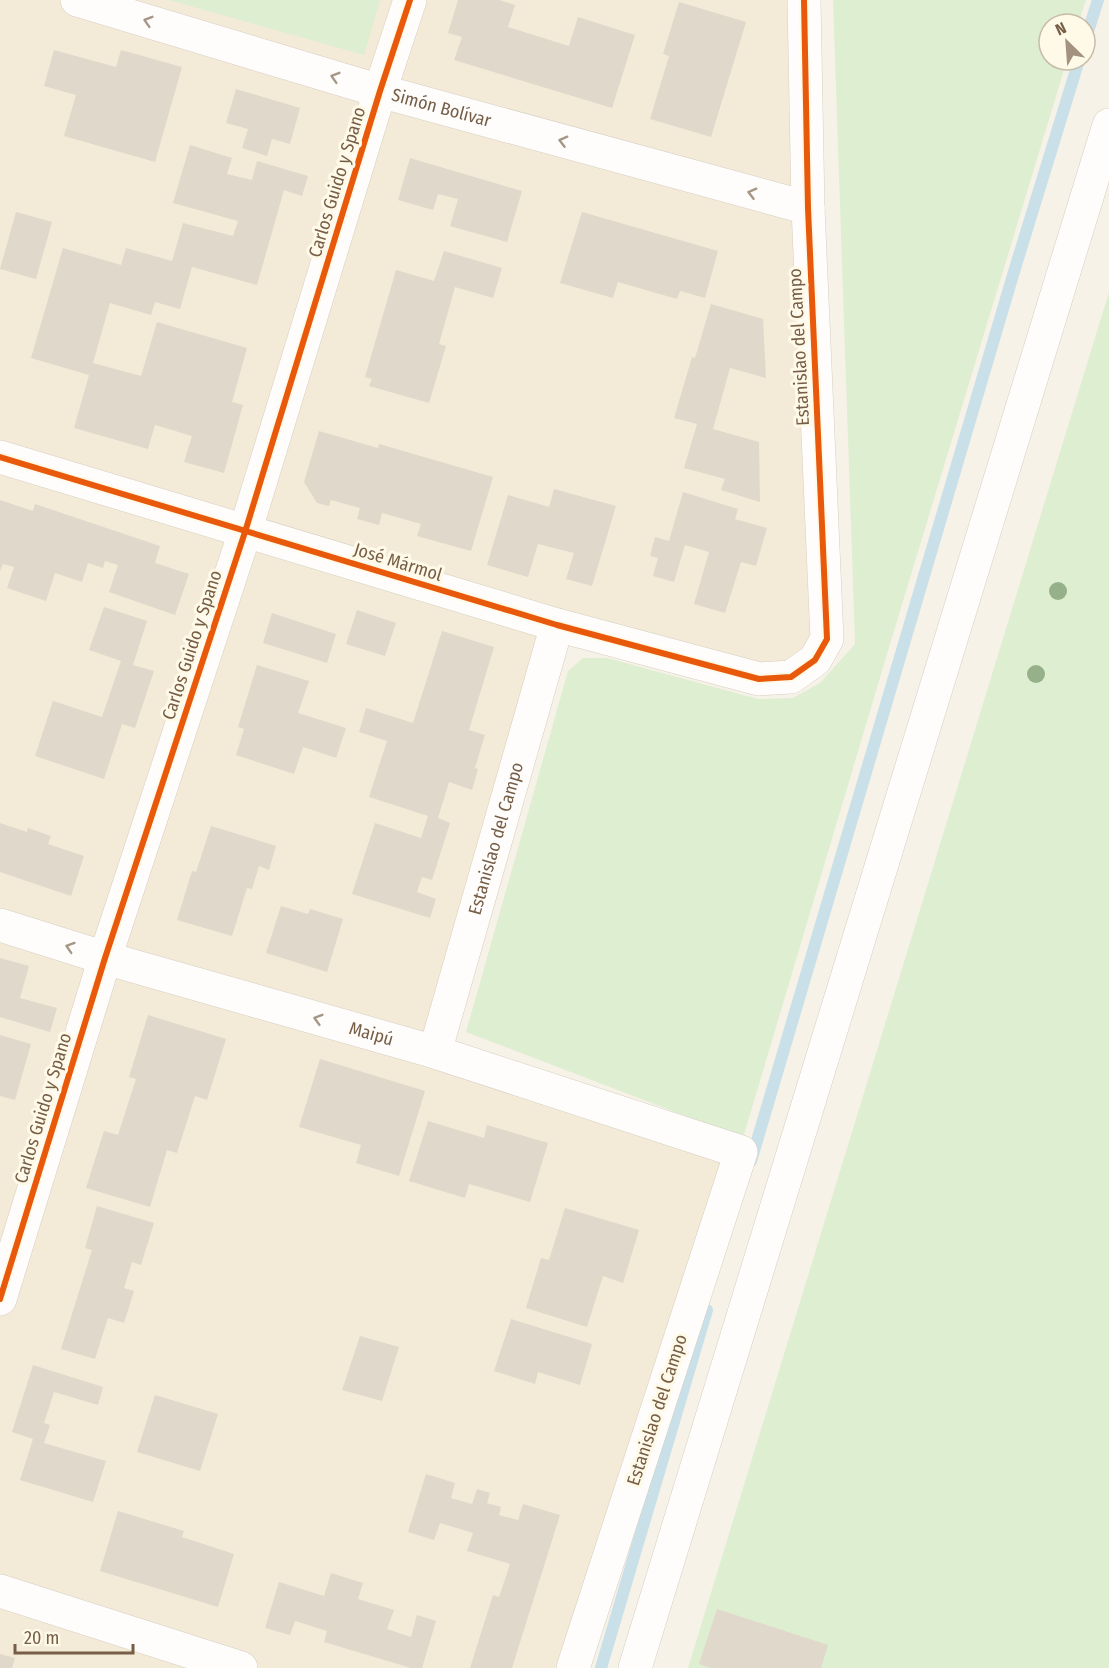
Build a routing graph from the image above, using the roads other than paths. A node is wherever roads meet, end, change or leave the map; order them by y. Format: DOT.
graph roads {
  1 [pos="77,0"];
  2 [pos="410,0"];
  3 [pos="804,0"];
  4 [pos="380,91"];
  5 [pos="1109,125"];
  6 [pos="808,208"];
  7 [pos="0,457"];
  8 [pos="245,532"];
  9 [pos="557,625"];
  10 [pos="791,677"];
  11 [pos="0,925"];
  12 [pos="105,958"];
  13 [pos="435,1052"];
  14 [pos="741,1152"];
  15 [pos="0,1299"];
  16 [pos="0,1591"];
  17 [pos="241,1668"];
  18 [pos="573,1668"];
  19 [pos="635,1668"];
  4 -- 1 [label="street, Simón Bolívar, one-way"];
  2 -- 4 [label="street, Carlos Guido y Spano"];
  3 -- 6 [label="street, Estanislao del Campo"];
  6 -- 4 [label="street, Simón Bolívar, one-way"];
  4 -- 8 [label="street, Carlos Guido y Spano"];
  5 -- 19 [label="street"];
  6 -- 10 [label="street, Estanislao del Campo"];
  7 -- 8 [label="street, José Mármol"];
  8 -- 9 [label="street, José Mármol"];
  8 -- 12 [label="street, Carlos Guido y Spano"];
  9 -- 10 [label="street, José Mármol"];
  9 -- 13 [label="street, Estanislao del Campo"];
  12 -- 11 [label="street, Maipú, one-way"];
  13 -- 12 [label="street, Maipú, one-way"];
  12 -- 15 [label="street, Carlos Guido y Spano"];
  13 -- 14 [label="street, Maipú"];
  14 -- 18 [label="street, Estanislao del Campo"];
  16 -- 17 [label="street"];
}
